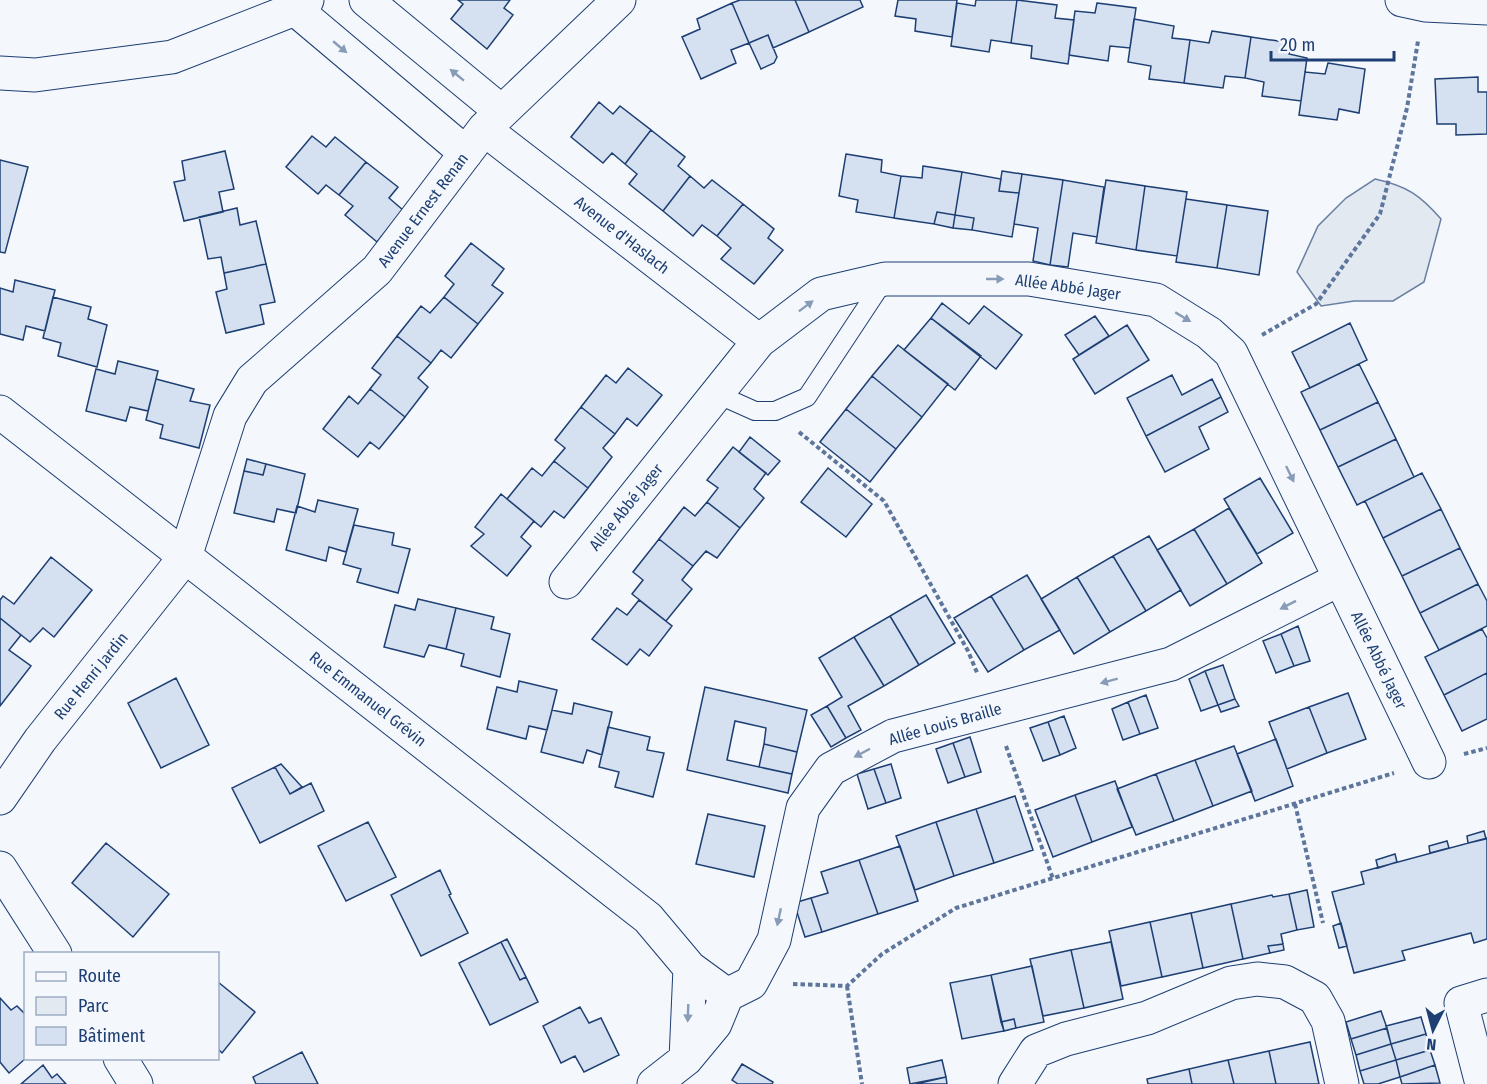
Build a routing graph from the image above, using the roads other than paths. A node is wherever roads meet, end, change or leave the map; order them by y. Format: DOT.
graph roads {
  1 [pos="366,0"];
  2 [pos="619,0"];
  3 [pos="1413,2"];
  4 [pos="297,3"];
  5 [pos="1487,8"];
  6 [pos="0,74"];
  7 [pos="484,131"];
  8 [pos="885,279"];
  9 [pos="759,341"];
  10 [pos="717,394"];
  11 [pos="0,412"];
  12 [pos="185,557"];
  13 [pos="1340,579"];
  14 [pos="566,582"];
  15 [pos="1429,762"];
  16 [pos="0,798"];
  17 [pos="0,868"];
  18 [pos="54,952"];
  19 [pos="690,968"];
  20 [pos="739,989"];
  21 [pos="1487,995"];
  22 [pos="686,1059"];
  23 [pos="121,1060"];
  24 [pos="135,1084"];
  25 [pos="654,1084"];
  26 [pos="1014,1084"];
  27 [pos="1342,1084"];
  28 [pos="1482,1084"];
  7 -- 1 [label="street, Avenue d'Haslach, one-way"];
  2 -- 7 [label="street, Avenue Ernest Renan"];
  3 -- 5 [label="street"];
  4 -- 6 [label="street"];
  4 -- 7 [label="street, Avenue d'Haslach, one-way"];
  7 -- 9 [label="street, Avenue d'Haslach"];
  7 -- 12 [label="street, Avenue Ernest Renan"];
  9 -- 8 [label="street, Allée Abbé Jager, one-way"];
  8 -- 10 [label="lane"];
  8 -- 13 [label="street, Allée Abbé Jager, one-way"];
  9 -- 10 [label="street, Allée Abbé Jager"];
  10 -- 14 [label="street, Allée Abbé Jager"];
  11 -- 12 [label="street, Rue Emmanuel Grévin"];
  12 -- 16 [label="street, Rue Henri Jardin"];
  12 -- 19 [label="street, Rue Emmanuel Grévin"];
  13 -- 15 [label="street, Allée Abbé Jager"];
  13 -- 20 [label="street, Allée Louis Braille, one-way"];
  17 -- 18 [label="street"];
  19 -- 20 [label="street, Rue Emmanuel Grévin"];
  19 -- 22 [label="street, one-way"];
  20 -- 22 [label="street, Allée Louis Braille"];
  21 -- 28 [label="street"];
  22 -- 25 [label="street, Allée Louis Braille"];
  23 -- 24 [label="street"];
  26 -- 27 [label="street"];
}
